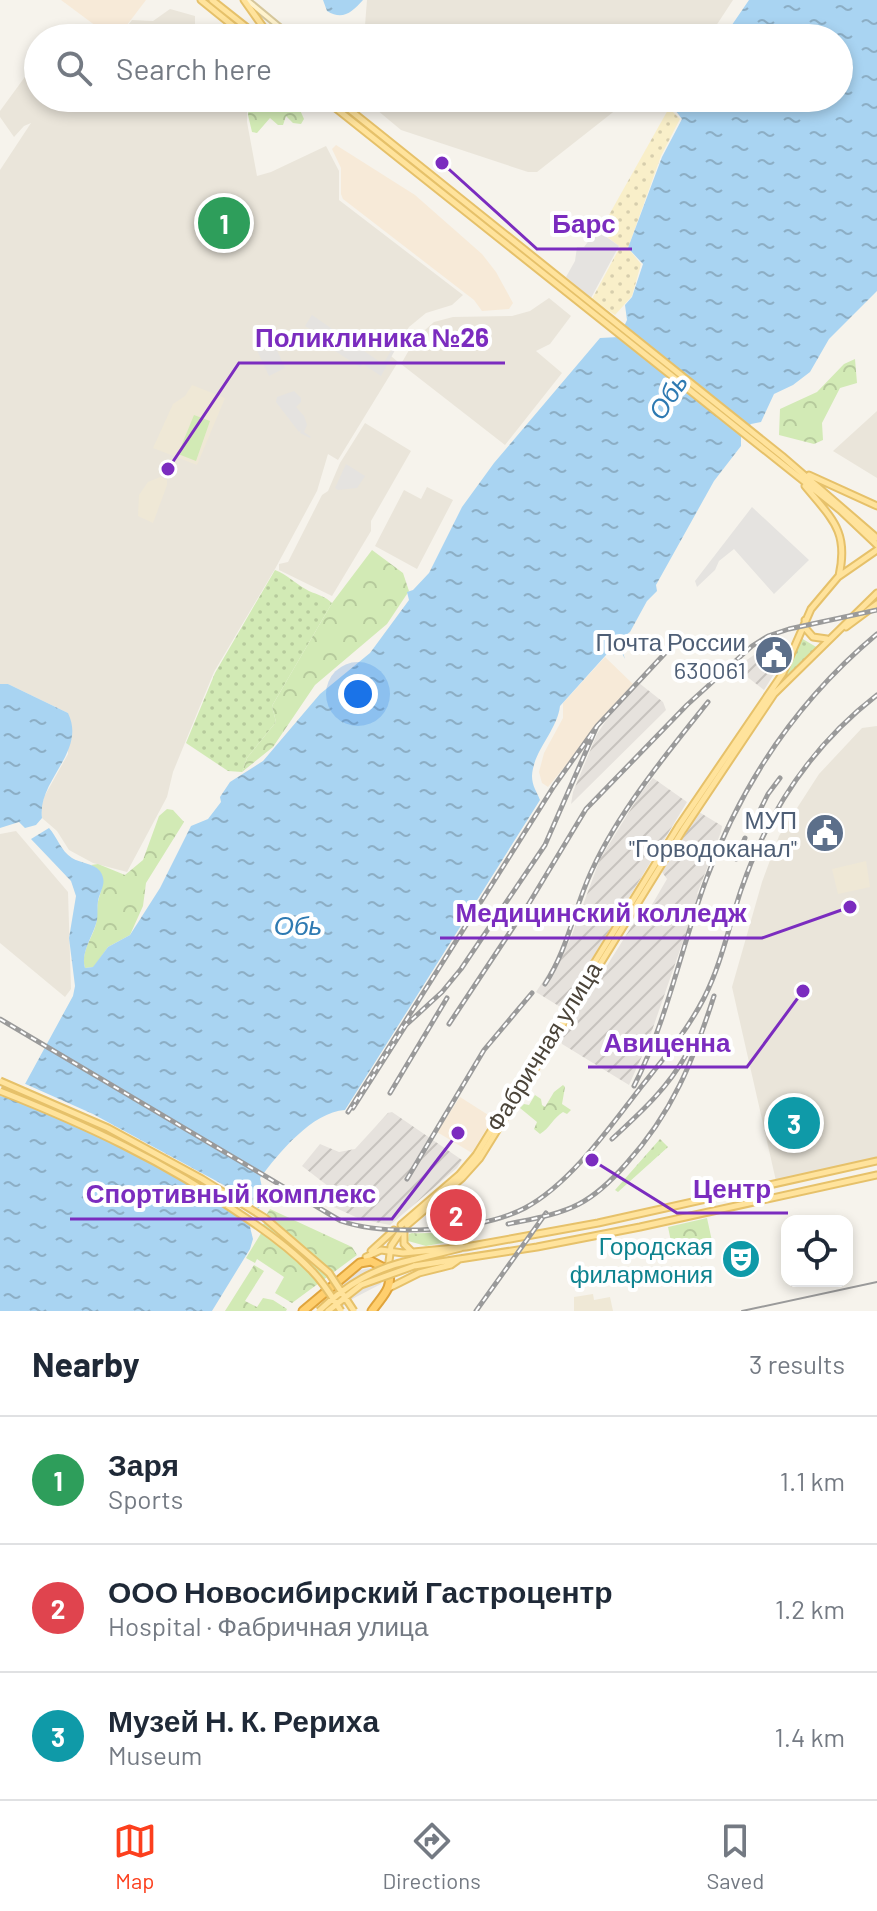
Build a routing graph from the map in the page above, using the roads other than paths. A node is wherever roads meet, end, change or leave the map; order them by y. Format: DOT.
graph roads {
  1 [pos="201,0"];
  2 [pos="212,0"];
  3 [pos="245,0"];
  4 [pos="231,24"];
  5 [pos="242,24"];
  6 [pos="261,24"];
  7 [pos="275,24"];
  8 [pos="341,112"];
  9 [pos="352,112"];
  10 [pos="538,266"];
  11 [pos="799,474"];
  12 [pos="877,506"];
  13 [pos="867,532"];
  14 [pos="877,538"];
  15 [pos="877,547"];
  16 [pos="838,577"];
  17 [pos="877,593"];
  18 [pos="877,604"];
  19 [pos="804,619"];
  20 [pos="830,638"];
  21 [pos="0,1081"];
  22 [pos="0,1091"];
  23 [pos="877,1161"];
  24 [pos="877,1175"];
  25 [pos="717,1198"];
  26 [pos="720,1209"];
  27 [pos="655,1212"];
  28 [pos="416,1214"];
  29 [pos="598,1223"];
  30 [pos="658,1223"];
  31 [pos="401,1228"];
  32 [pos="556,1230"];
  33 [pos="537,1233"];
  34 [pos="600,1235"];
  35 [pos="557,1243"];
  36 [pos="466,1247"];
  37 [pos="537,1247"];
  38 [pos="390,1251"];
  39 [pos="415,1252"];
  40 [pos="460,1259"];
  41 [pos="363,1260"];
  42 [pos="413,1263"];
  43 [pos="388,1270"];
  44 [pos="389,1288"];
  45 [pos="305,1308"];
  46 [pos="295,1311"];
  47 [pos="319,1311"];
  48 [pos="328,1311"];
  49 [pos="341,1311"];
  50 [pos="354,1311"];
  51 [pos="372,1311"];
  52 [pos="379,1311"];
  1 -- 4 [label="main road"];
  2 -- 5 [label="main road"];
  3 -- 6 [label="main road"];
  3 -- 7 [label="main road"];
  8 -- 10 [label="main road"];
  9 -- 10 [label="main road"];
  10 -- 11 [label="main road"];
  11 -- 12 [label="main road"];
  11 -- 13 [label="main road"];
  11 -- 16 [label="main road"];
  13 -- 14 [label="main road"];
  13 -- 15 [label="main road"];
  15 -- 16 [label="main road, Фабричная улица"];
  16 -- 19 [label="main road, Фабричная улица"];
  17 -- 20 [label="main road"];
  18 -- 20 [label="main road"];
  19 -- 20 [label="main road"];
  19 -- 28 [label="main road, Фабричная улица"];
  20 -- 28 [label="main road, Фабричная улица"];
  21 -- 50 [label="main road, bridge"];
  22 -- 49 [label="main road, bridge"];
  23 -- 25 [label="main road"];
  24 -- 26 [label="main road"];
  25 -- 26 [label="main road"];
  25 -- 27 [label="main road"];
  26 -- 30 [label="main road"];
  27 -- 29 [label="main road"];
  27 -- 30 [label="main road"];
  28 -- 31 [label="main road"];
  29 -- 32 [label="main road"];
  29 -- 34 [label="main road"];
  30 -- 34 [label="main road"];
  31 -- 38 [label="main road"];
  31 -- 39 [label="main road"];
  31 -- 41 [label="main road"];
  32 -- 33 [label="main road"];
  32 -- 35 [label="main road"];
  33 -- 36 [label="main road"];
  33 -- 37 [label="main road"];
  34 -- 35 [label="main road"];
  35 -- 37 [label="main road"];
  36 -- 39 [label="main road"];
  36 -- 42 [label="main road"];
  37 -- 40 [label="main road"];
  38 -- 39 [label="main road"];
  38 -- 41 [label="main road"];
  38 -- 43 [label="main road"];
  40 -- 42 [label="main road"];
  40 -- 44 [label="main road"];
  41 -- 43 [label="highway"];
  41 -- 45 [label="highway"];
  42 -- 47 [label="main road, bridge"];
  42 -- 48 [label="main road, bridge"];
  43 -- 44 [label="highway"];
  44 -- 51 [label="highway"];
  44 -- 52 [label="highway"];
  45 -- 46 [label="highway"];
}
